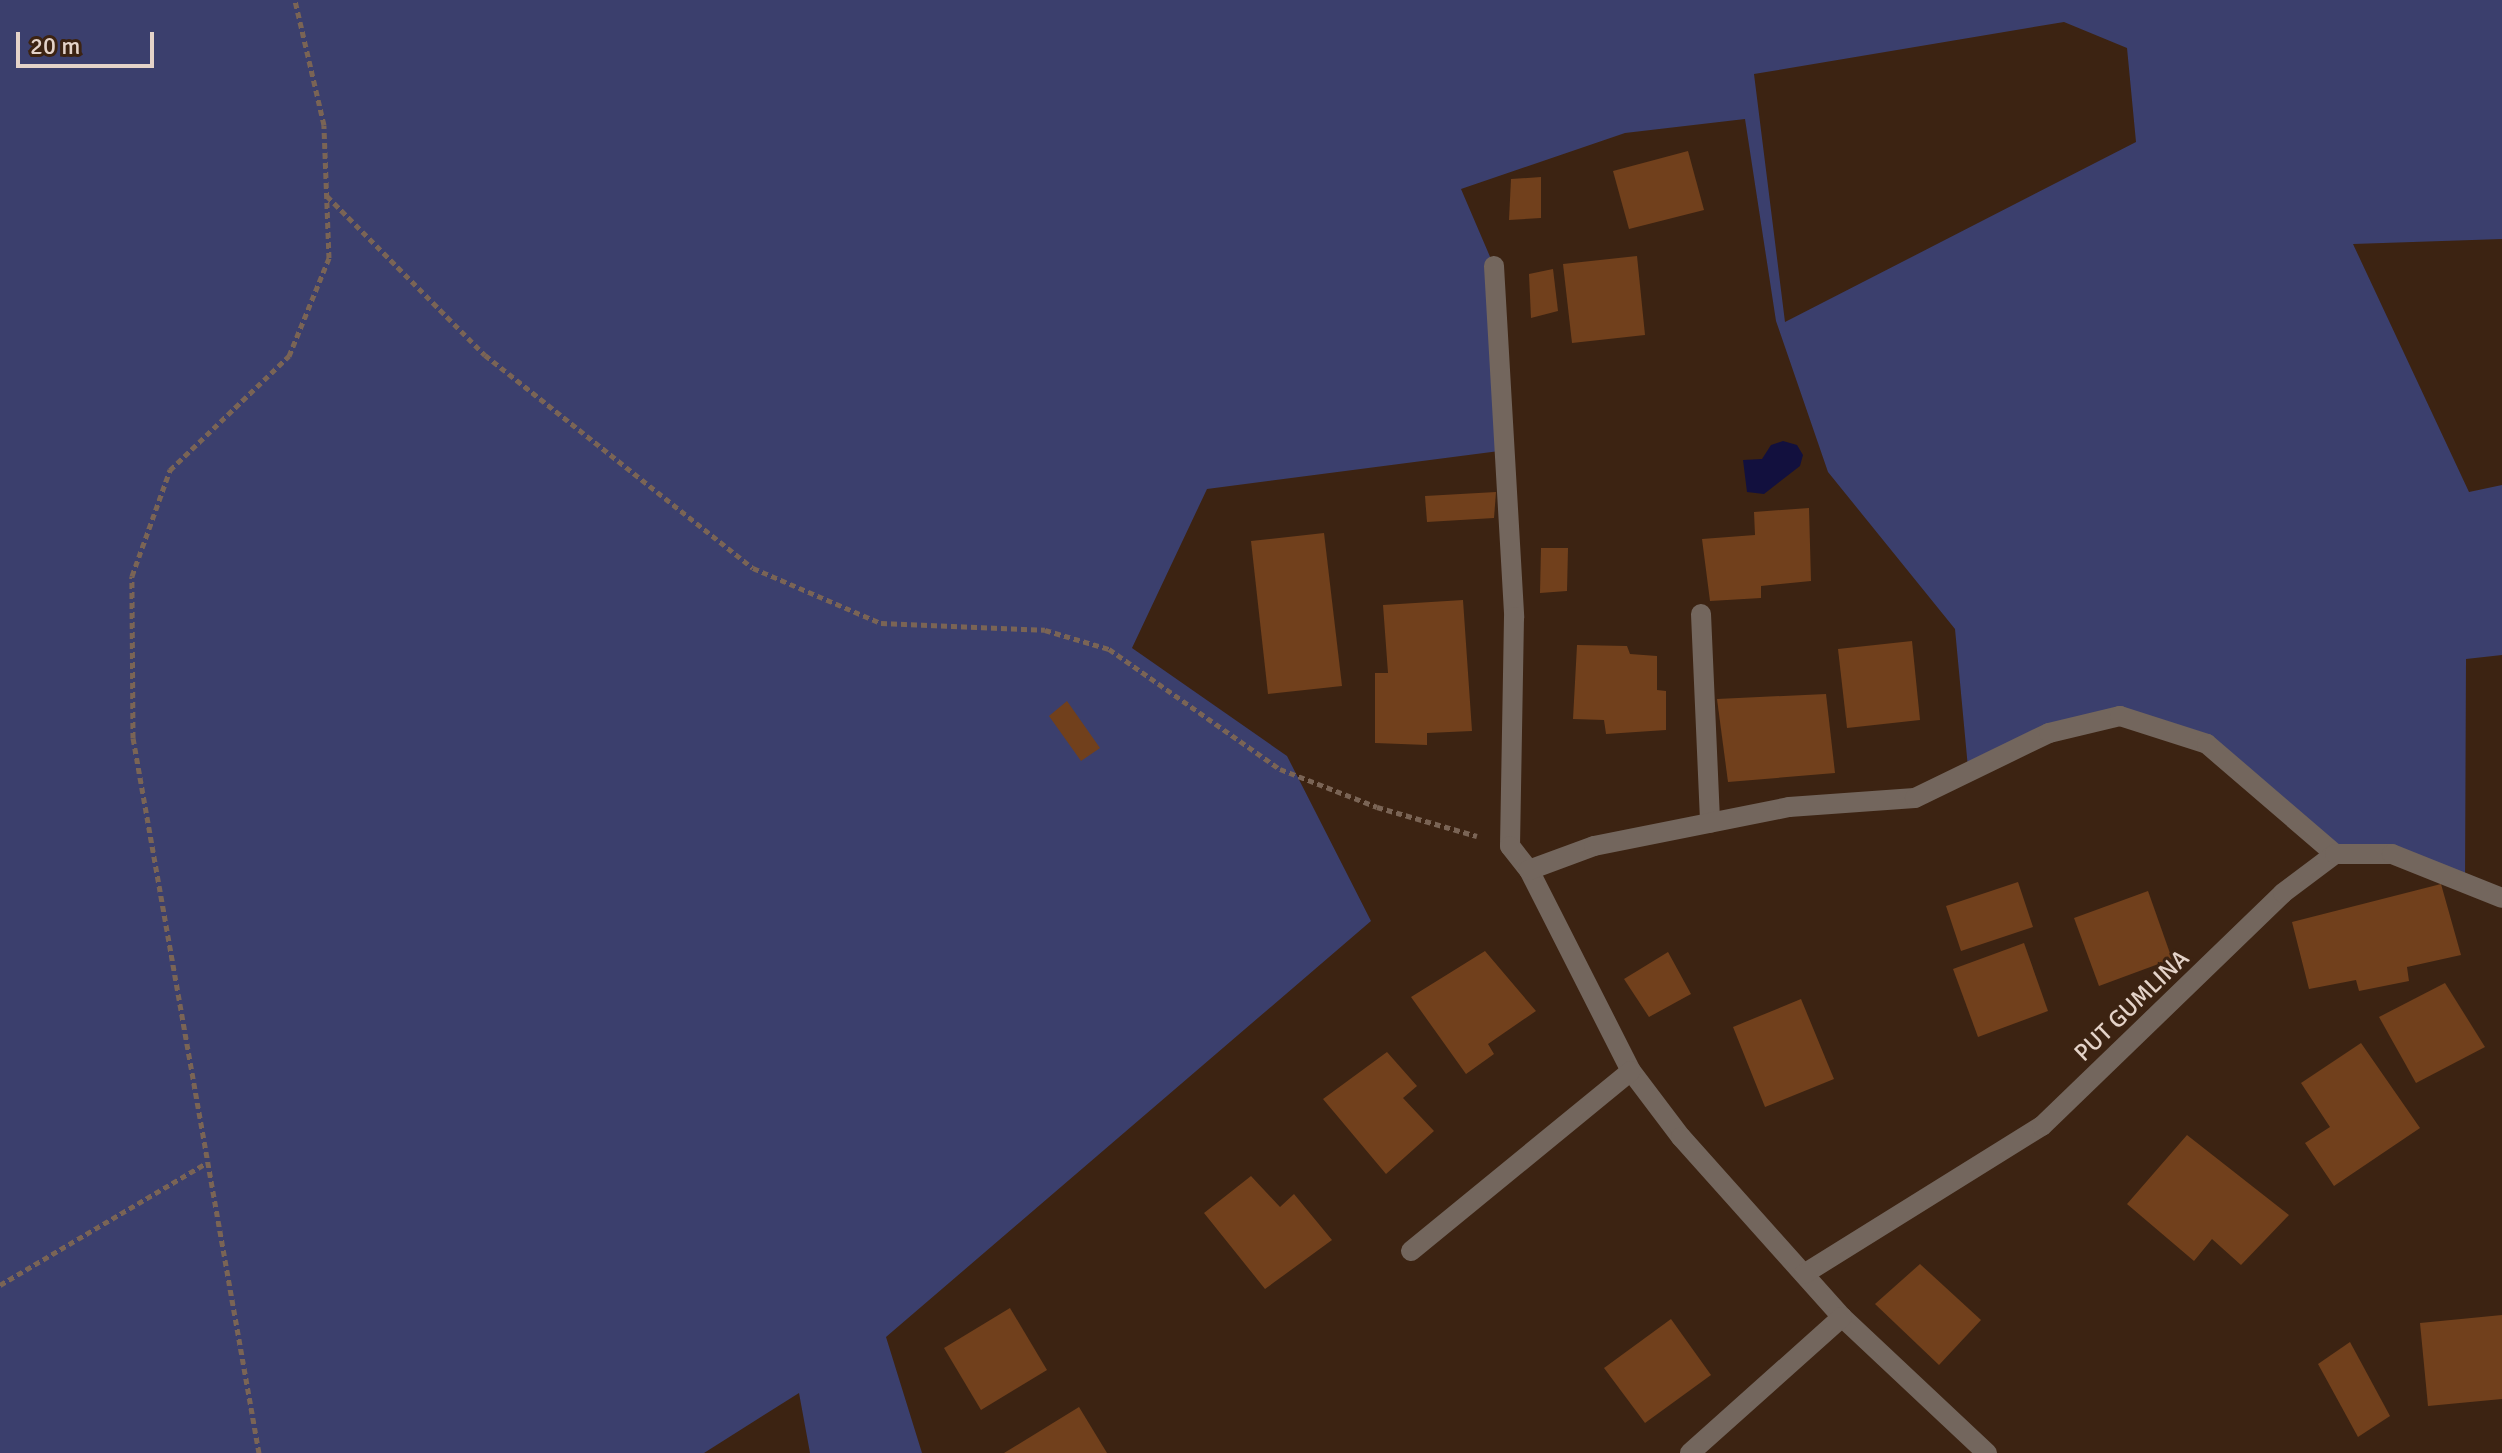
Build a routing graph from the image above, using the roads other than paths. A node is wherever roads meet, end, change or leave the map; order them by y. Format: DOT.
graph roads {
  1 [pos="1494,266"];
  2 [pos="1701,614"];
  3 [pos="1710,823"];
  4 [pos="2335,854"];
  5 [pos="1529,870"];
  6 [pos="2502,898"];
  7 [pos="1631,1071"];
  8 [pos="1411,1251"];
  9 [pos="1804,1274"];
  10 [pos="1842,1317"];
  11 [pos="1690,1453"];
  12 [pos="1987,1453"];
  1 -- 5 [label="street"];
  2 -- 3 [label="street"];
  3 -- 4 [label="street"];
  3 -- 5 [label="street"];
  4 -- 6 [label="street"];
  4 -- 9 [label="street, PUT GUMLINA"];
  5 -- 7 [label="street"];
  7 -- 8 [label="street"];
  7 -- 9 [label="street"];
  9 -- 10 [label="street"];
  10 -- 11 [label="street"];
  10 -- 12 [label="street"];
}
